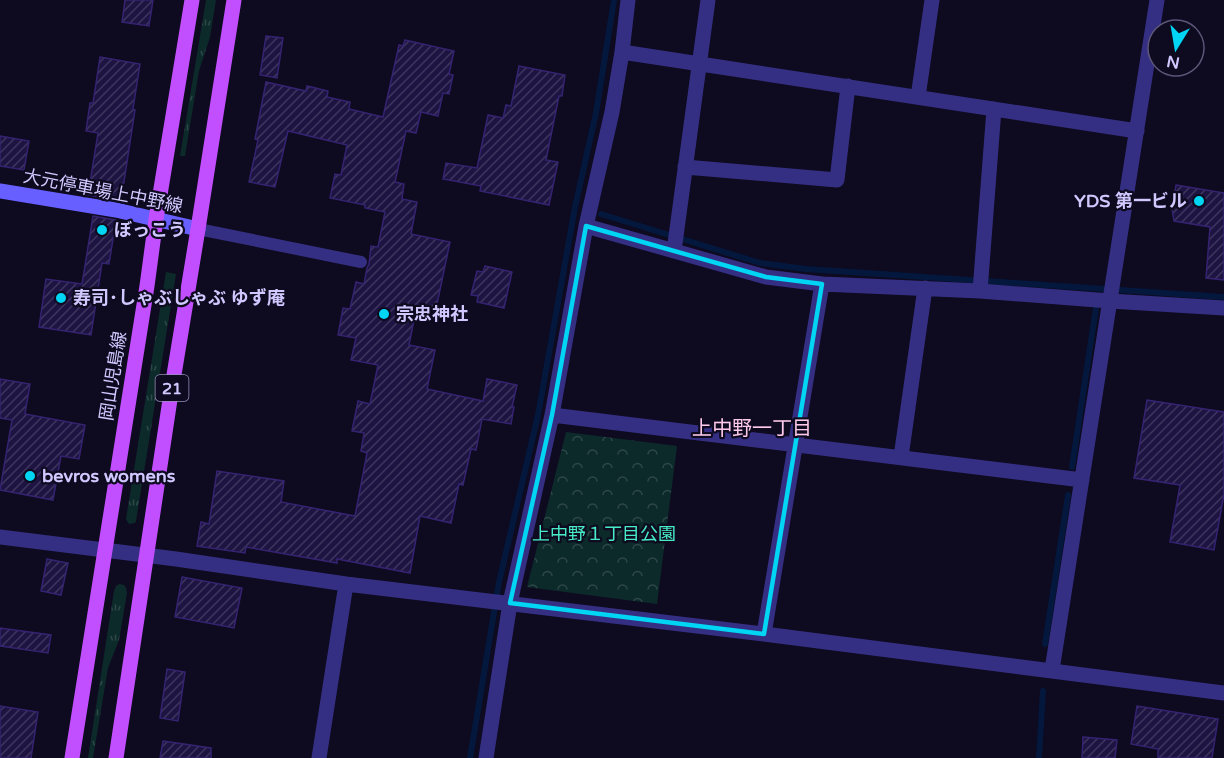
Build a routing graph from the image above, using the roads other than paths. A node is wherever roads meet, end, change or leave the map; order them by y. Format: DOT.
graph roads {
  1 [pos="192,0"];
  2 [pos="234,0"];
  3 [pos="628,0"];
  4 [pos="708,0"];
  5 [pos="932,0"];
  6 [pos="1157,0"];
  7 [pos="622,51"];
  8 [pos="699,63"];
  9 [pos="848,86"];
  10 [pos="918,97"];
  11 [pos="994,109"];
  12 [pos="1137,131"];
  13 [pos="685,166"];
  14 [pos="0,191"];
  15 [pos="156,219"];
  16 [pos="586,226"];
  17 [pos="198,229"];
  18 [pos="675,243"];
  19 [pos="360,262"];
  20 [pos="822,284"];
  21 [pos="981,284"];
  22 [pos="925,288"];
  23 [pos="1106,296"];
  24 [pos="1224,308"];
  25 [pos="552,415"];
  26 [pos="796,445"];
  27 [pos="901,457"];
  28 [pos="1082,480"];
  29 [pos="0,537"];
  30 [pos="105,551"];
  31 [pos="148,555"];
  32 [pos="346,584"];
  33 [pos="500,602"];
  34 [pos="764,634"];
  35 [pos="1052,670"];
  36 [pos="1224,693"];
  37 [pos="72,758"];
  38 [pos="116,758"];
  39 [pos="319,758"];
  40 [pos="486,758"];
  1 -- 15 [label="main road, 岡山児島線 / 21"];
  2 -- 17 [label="main road, 21"];
  3 -- 7 [label="street"];
  4 -- 8 [label="street"];
  5 -- 10 [label="street"];
  6 -- 12 [label="street"];
  7 -- 8 [label="street"];
  7 -- 16 [label="street"];
  8 -- 9 [label="street"];
  8 -- 13 [label="street"];
  9 -- 10 [label="street"];
  9 -- 13 [label="street"];
  10 -- 11 [label="street"];
  11 -- 12 [label="street"];
  11 -- 21 [label="street"];
  12 -- 23 [label="street"];
  13 -- 18 [label="street"];
  14 -- 15 [label="main road, 大元停車場上中野線"];
  15 -- 17 [label="main road, 大元停車場上中野線"];
  15 -- 30 [label="main road, 岡山児島線 / 21"];
  16 -- 18 [label="street"];
  16 -- 25 [label="street"];
  17 -- 19 [label="lane"];
  17 -- 31 [label="main road, 21"];
  18 -- 20 [label="street"];
  20 -- 22 [label="street"];
  20 -- 26 [label="street"];
  21 -- 22 [label="street"];
  21 -- 23 [label="street"];
  22 -- 27 [label="street"];
  23 -- 24 [label="street"];
  23 -- 28 [label="street"];
  25 -- 26 [label="street"];
  25 -- 33 [label="street"];
  26 -- 27 [label="street"];
  26 -- 34 [label="street"];
  27 -- 28 [label="street"];
  28 -- 35 [label="street"];
  29 -- 30 [label="street"];
  30 -- 31 [label="street"];
  30 -- 37 [label="main road, 岡山児島線 / 21"];
  31 -- 32 [label="street"];
  31 -- 38 [label="main road, 21"];
  32 -- 33 [label="street"];
  32 -- 39 [label="street"];
  33 -- 34 [label="street"];
  33 -- 40 [label="street"];
  34 -- 35 [label="street"];
  35 -- 36 [label="street"];
}
